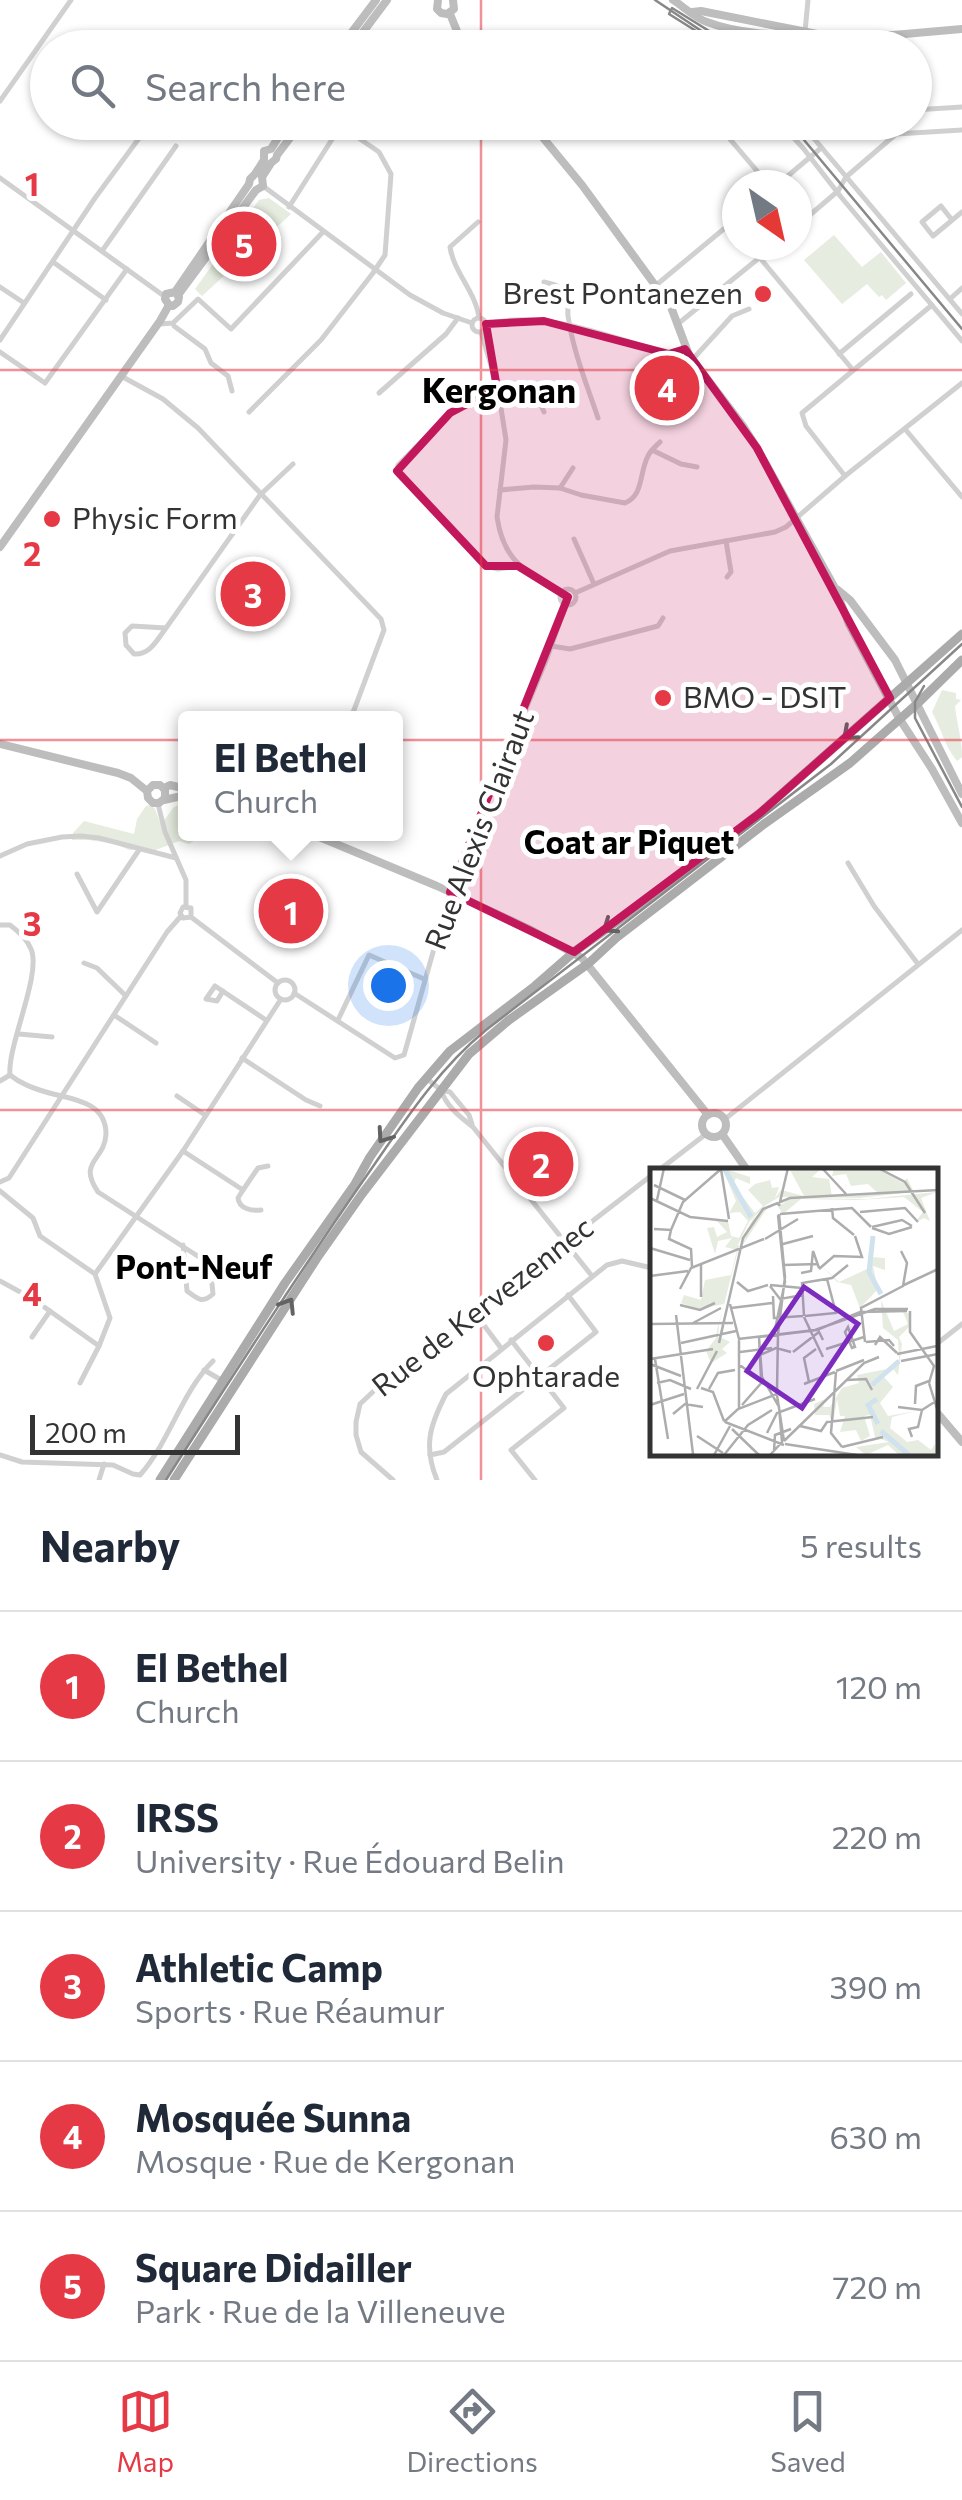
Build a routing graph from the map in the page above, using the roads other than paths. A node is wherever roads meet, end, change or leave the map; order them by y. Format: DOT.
graph roads {
  1 [pos="71,0"];
  2 [pos="376,0"];
  3 [pos="387,0"];
  4 [pos="453,0"];
  5 [pos="673,0"];
  6 [pos="808,0"];
  7 [pos="436,1"];
  8 [pos="693,8"];
  9 [pos="450,14"];
  10 [pos="728,28"];
  11 [pos="50,30"];
  12 [pos="354,30"];
  13 [pos="364,30"];
  14 [pos="457,30"];
  15 [pos="746,30"];
  16 [pos="799,30"];
  17 [pos="806,30"];
  18 [pos="962,30"];
  19 [pos="932,32"];
  20 [pos="30,58"];
  21 [pos="0,101"];
  22 [pos="962,106"];
  23 [pos="932,108"];
  24 [pos="962,130"];
  25 [pos="932,132"];
  26 [pos="138,140"];
  27 [pos="279,140"];
  28 [pos="286,140"];
  29 [pos="332,140"];
  30 [pos="364,140"];
  31 [pos="544,140"];
  32 [pos="731,140"];
  33 [pos="794,140"];
  34 [pos="815,140"];
  35 [pos="889,140"];
  36 [pos="176,146"];
  37 [pos="821,148"];
  38 [pos="271,157"];
  39 [pos="810,157"];
  40 [pos="756,170"];
  41 [pos="795,170"];
  42 [pos="846,177"];
  43 [pos="0,178"];
  44 [pos="257,182"];
  45 [pos="838,192"];
  46 [pos="289,207"];
  47 [pos="962,212"];
  48 [pos="812,214"];
  49 [pos="952,220"];
  50 [pos="478,222"];
  51 [pos="73,230"];
  52 [pos="722,230"];
  53 [pos="323,232"];
  54 [pos="102,252"];
  55 [pos="758,260"];
  56 [pos="762,260"];
  57 [pos="53,262"];
  58 [pos="127,270"];
  59 [pos="375,271"];
  60 [pos="544,282"];
  61 [pos="0,286"];
  62 [pos="654,286"];
  63 [pos="962,288"];
  64 [pos="911,294"];
  65 [pos="950,299"];
  66 [pos="106,300"];
  67 [pos="175,300"];
  68 [pos="24,303"];
  69 [pos="932,304"];
  70 [pos="749,309"];
  71 [pos="962,314"];
  72 [pos="458,318"];
  73 [pos="475,321"];
  74 [pos="173,322"];
  75 [pos="679,323"];
  76 [pos="158,324"];
  77 [pos="486,324"];
  78 [pos="571,327"];
  79 [pos="481,332"];
  80 [pos="1,337"];
  81 [pos="962,341"];
  82 [pos="685,349"];
  83 [pos="0,352"];
  84 [pos="839,354"];
  85 [pos="692,360"];
  86 [pos="852,370"];
  87 [pos="121,376"];
  88 [pos="962,383"];
  89 [pos="498,389"];
  90 [pos="232,390"];
  91 [pos="379,393"];
  92 [pos="249,412"];
  93 [pos="544,412"];
  94 [pos="598,418"];
  95 [pos="905,428"];
  96 [pos="660,442"];
  97 [pos="652,450"];
  98 [pos="292,464"];
  99 [pos="697,467"];
  100 [pos="573,468"];
  101 [pos="845,476"];
  102 [pos="560,488"];
  103 [pos="500,490"];
  104 [pos="260,495"];
  105 [pos="962,496"];
  106 [pos="796,519"];
  107 [pos="574,540"];
  108 [pos="726,541"];
  109 [pos="0,547"];
  110 [pos="518,566"];
  111 [pos="727,577"];
  112 [pos="594,584"];
  113 [pos="834,588"];
  114 [pos="562,592"];
  115 [pos="575,593"];
  116 [pos="566,605"];
  117 [pos="663,618"];
  118 [pos="166,628"];
  119 [pos="962,634"];
  120 [pos="551,646"];
  121 [pos="962,660"];
  122 [pos="907,682"];
  123 [pos="890,698"];
  124 [pos="918,703"];
  125 [pos="354,711"];
  126 [pos="899,718"];
  127 [pos="0,744"];
  128 [pos="164,788"];
  129 [pos="178,788"];
  130 [pos="147,790"];
  131 [pos="962,794"];
  132 [pos="178,795"];
  133 [pos="161,802"];
  134 [pos="962,823"];
  135 [pos="329,841"];
  136 [pos="139,850"];
  137 [pos="0,856"];
  138 [pos="176,858"];
  139 [pos="848,862"];
  140 [pos="77,874"];
  141 [pos="450,892"];
  142 [pos="186,906"];
  143 [pos="181,916"];
  144 [pos="191,917"];
  145 [pos="0,925"];
  146 [pos="962,930"];
  147 [pos="581,957"];
  148 [pos="84,964"];
  149 [pos="918,964"];
  150 [pos="425,980"];
  151 [pos="278,982"];
  152 [pos="223,991"];
  153 [pos="294,994"];
  154 [pos="126,996"];
  155 [pos="280,999"];
  156 [pos="114,1015"];
  157 [pos="266,1020"];
  158 [pos="338,1020"];
  159 [pos="19,1034"];
  160 [pos="52,1037"];
  161 [pos="156,1043"];
  162 [pos="242,1058"];
  163 [pos="10,1075"];
  164 [pos="426,1078"];
  165 [pos="0,1081"];
  166 [pos="441,1090"];
  167 [pos="62,1095"];
  168 [pos="177,1096"];
  169 [pos="320,1106"];
  170 [pos="205,1115"];
  171 [pos="708,1115"];
  172 [pos="724,1118"];
  173 [pos="706,1134"];
  174 [pos="722,1134"];
  175 [pos="183,1151"];
  176 [pos="268,1166"];
  177 [pos="662,1168"];
  178 [pos="746,1168"];
  179 [pos="650,1177"];
  180 [pos="0,1182"];
  181 [pos="243,1190"];
  182 [pos="0,1191"];
  183 [pos="261,1210"];
  184 [pos="137,1216"];
  185 [pos="564,1242"];
  186 [pos="183,1245"];
  187 [pos="650,1268"];
  188 [pos="95,1274"];
  189 [pos="592,1276"];
  190 [pos="0,1280"];
  191 [pos="568,1296"];
  192 [pos="50,1311"];
  193 [pos="474,1312"];
  194 [pos="962,1324"];
  195 [pos="32,1337"];
  196 [pos="511,1340"];
  197 [pos="937,1344"];
  198 [pos="99,1346"];
  199 [pos="501,1348"];
  200 [pos="213,1361"];
  201 [pos="204,1370"];
  202 [pos="540,1376"];
  203 [pos="224,1382"];
  204 [pos="80,1383"];
  205 [pos="937,1413"];
  206 [pos="962,1442"];
  207 [pos="430,1455"];
  208 [pos="0,1456"];
  209 [pos="104,1464"];
  210 [pos="99,1480"];
  211 [pos="160,1480"];
  212 [pos="174,1480"];
  213 [pos="393,1480"];
  214 [pos="437,1480"];
  215 [pos="535,1480"];
  1 -- 11 [label="street"];
  2 -- 12 [label="street"];
  3 -- 13 [label="street"];
  4 -- 9 [label="street"];
  5 -- 8 [label="street"];
  6 -- 17 [label="street"];
  7 -- 9 [label="street"];
  8 -- 10 [label="street"];
  8 -- 16 [label="street"];
  9 -- 14 [label="street"];
  10 -- 15 [label="street"];
  18 -- 19 [label="street"];
  20 -- 21 [label="street"];
  22 -- 23 [label="street"];
  24 -- 25 [label="street"];
  26 -- 51 [label="street"];
  27 -- 38 [label="street"];
  28 -- 38 [label="street"];
  29 -- 46 [label="street"];
  30 -- 59 [label="street"];
  31 -- 62 [label="street"];
  32 -- 40 [label="street"];
  33 -- 39 [label="street"];
  34 -- 37 [label="street"];
  35 -- 42 [label="street"];
  36 -- 54 [label="street"];
  37 -- 39 [label="street"];
  37 -- 42 [label="street"];
  38 -- 44 [label="street"];
  39 -- 41 [label="street"];
  39 -- 45 [label="street"];
  42 -- 45 [label="street"];
  42 -- 65 [label="street"];
  43 -- 51 [label="street"];
  44 -- 46 [label="street"];
  44 -- 67 [label="street"];
  45 -- 48 [label="street"];
  45 -- 69 [label="street"];
  46 -- 53 [label="street"];
  47 -- 49 [label="street"];
  49 -- 49 [label="street"];
  50 -- 73 [label="street"];
  51 -- 54 [label="street"];
  51 -- 57 [label="street"];
  52 -- 62 [label="street"];
  53 -- 59 [label="street"];
  53 -- 67 [label="street"];
  54 -- 58 [label="street"];
  55 -- 75 [label="street"];
  56 -- 84 [label="street"];
  57 -- 66 [label="street"];
  57 -- 68 [label="street"];
  58 -- 66 [label="street"];
  58 -- 67 [label="street"];
  59 -- 72 [label="street"];
  59 -- 92 [label="street"];
  60 -- 78 [label="street"];
  61 -- 68 [label="street"];
  62 -- 75 [label="street"];
  63 -- 65 [label="street"];
  64 -- 84 [label="street"];
  65 -- 71 [label="street"];
  66 -- 83 [label="street"];
  67 -- 74 [label="street"];
  67 -- 76 [label="street"];
  68 -- 80 [label="street"];
  69 -- 81 [label="street"];
  69 -- 86 [label="street"];
  70 -- 85 [label="street"];
  72 -- 73 [label="street"];
  72 -- 91 [label="street"];
  73 -- 77 [label="street"];
  73 -- 79 [label="street"];
  74 -- 76 [label="street"];
  74 -- 90 [label="street"];
  75 -- 82 [label="street"];
  76 -- 87 [label="street"];
  77 -- 78 [label="street"];
  77 -- 79 [label="street"];
  78 -- 82 [label="street"];
  78 -- 94 [label="street"];
  79 -- 89 [label="street"];
  82 -- 85 [label="street"];
  84 -- 86 [label="street"];
  85 -- 106 [label="street"];
  86 -- 101 [label="street"];
  87 -- 104 [label="street"];
  87 -- 109 [label="street"];
  88 -- 95 [label="street"];
  89 -- 93 [label="street"];
  89 -- 103 [label="street"];
  89 -- 110 [label="street"];
  95 -- 101 [label="street"];
  95 -- 105 [label="street"];
  96 -- 97 [label="street"];
  97 -- 99 [label="street"];
  97 -- 102 [label="street"];
  98 -- 104 [label="street"];
  100 -- 102 [label="street"];
  101 -- 106 [label="street"];
  102 -- 103 [label="street"];
  103 -- 110 [label="street"];
  104 -- 118 [label="street"];
  104 -- 125 [label="street"];
  106 -- 108 [label="street"];
  106 -- 113 [label="street"];
  107 -- 112 [label="street"];
  108 -- 111 [label="street"];
  108 -- 112 [label="street"];
  110 -- 114 [label="street"];
  112 -- 115 [label="street"];
  113 -- 122 [label="street"];
  113 -- 123 [label="street"];
  114 -- 115 [label="street"];
  114 -- 116 [label="street"];
  115 -- 116 [label="street"];
  116 -- 120 [label="street, Rue Alexis Clairaut"];
  117 -- 120 [label="street"];
  118 -- 118 [label="street"];
  119 -- 122 [label="main road"];
  120 -- 141 [label="street, Rue Alexis Clairaut"];
  121 -- 124 [label="main road"];
  122 -- 123 [label="main road"];
  122 -- 124 [label="street"];
  123 -- 126 [label="street"];
  123 -- 147 [label="main road, one-way"];
  124 -- 126 [label="main road"];
  124 -- 131 [label="street"];
  126 -- 134 [label="street"];
  126 -- 147 [label="main road"];
  127 -- 130 [label="street"];
  128 -- 129 [label="street"];
  128 -- 130 [label="street"];
  128 -- 133 [label="street"];
  130 -- 133 [label="street"];
  132 -- 133 [label="street"];
  133 -- 138 [label="street"];
  135 -- 141 [label="street"];
  136 -- 137 [label="street"];
  136 -- 138 [label="street"];
  136 -- 140 [label="street"];
  138 -- 142 [label="street"];
  139 -- 149 [label="street"];
  141 -- 147 [label="street"];
  141 -- 150 [label="street, Rue Alexis Clairaut"];
  142 -- 143 [label="street"];
  142 -- 144 [label="street"];
  143 -- 144 [label="street"];
  143 -- 154 [label="street"];
  144 -- 151 [label="street"];
  145 -- 159 [label="street"];
  146 -- 149 [label="street"];
  147 -- 164 [label="main road"];
  147 -- 166 [label="main road"];
  147 -- 171 [label="street"];
  148 -- 154 [label="street"];
  149 -- 172 [label="street"];
  150 -- 158 [label="street"];
  150 -- 158 [label="street, Rue Alexis Clairaut"];
  151 -- 153 [label="street"];
  151 -- 155 [label="street"];
  152 -- 157 [label="street"];
  153 -- 155 [label="street"];
  153 -- 158 [label="street"];
  154 -- 156 [label="street"];
  155 -- 157 [label="street"];
  156 -- 161 [label="street"];
  156 -- 167 [label="street"];
  157 -- 162 [label="street"];
  159 -- 160 [label="street"];
  159 -- 163 [label="street"];
  162 -- 169 [label="street"];
  162 -- 170 [label="street"];
  163 -- 165 [label="street"];
  163 -- 167 [label="street"];
  164 -- 166 [label="street"];
  164 -- 203 [label="main road, one-way"];
  166 -- 185 [label="street"];
  212 -- 166 [label="main road, one-way"];
  167 -- 180 [label="street"];
  167 -- 184 [label="street"];
  168 -- 170 [label="street"];
  170 -- 175 [label="street"];
  171 -- 172 [label="street"];
  171 -- 173 [label="street"];
  172 -- 174 [label="street"];
  173 -- 174 [label="street"];
  173 -- 177 [label="street"];
  174 -- 178 [label="street"];
  175 -- 181 [label="street"];
  175 -- 184 [label="street"];
  176 -- 181 [label="street"];
  179 -- 185 [label="street, Rue de Kervezennec"];
  181 -- 183 [label="street"];
  182 -- 188 [label="street"];
  184 -- 186 [label="street"];
  184 -- 188 [label="street"];
  185 -- 189 [label="street"];
  185 -- 193 [label="street, Rue de Kervezennec"];
  186 -- 186 [label="street"];
  187 -- 189 [label="street"];
  188 -- 198 [label="street"];
  189 -- 191 [label="street"];
  190 -- 192 [label="street"];
  191 -- 196 [label="street"];
  191 -- 202 [label="street"];
  192 -- 195 [label="street"];
  192 -- 198 [label="street"];
  193 -- 199 [label="street"];
  193 -- 213 [label="street, Rue de Kervezennec"];
  194 -- 197 [label="street"];
  196 -- 199 [label="street"];
  196 -- 202 [label="street"];
  198 -- 204 [label="street"];
  199 -- 207 [label="street"];
  200 -- 201 [label="street"];
  201 -- 203 [label="street"];
  201 -- 209 [label="street"];
  202 -- 207 [label="street"];
  202 -- 215 [label="street"];
  203 -- 211 [label="main road"];
  205 -- 206 [label="street"];
  207 -- 214 [label="street"];
  208 -- 209 [label="street"];
  209 -- 210 [label="street"];
}
